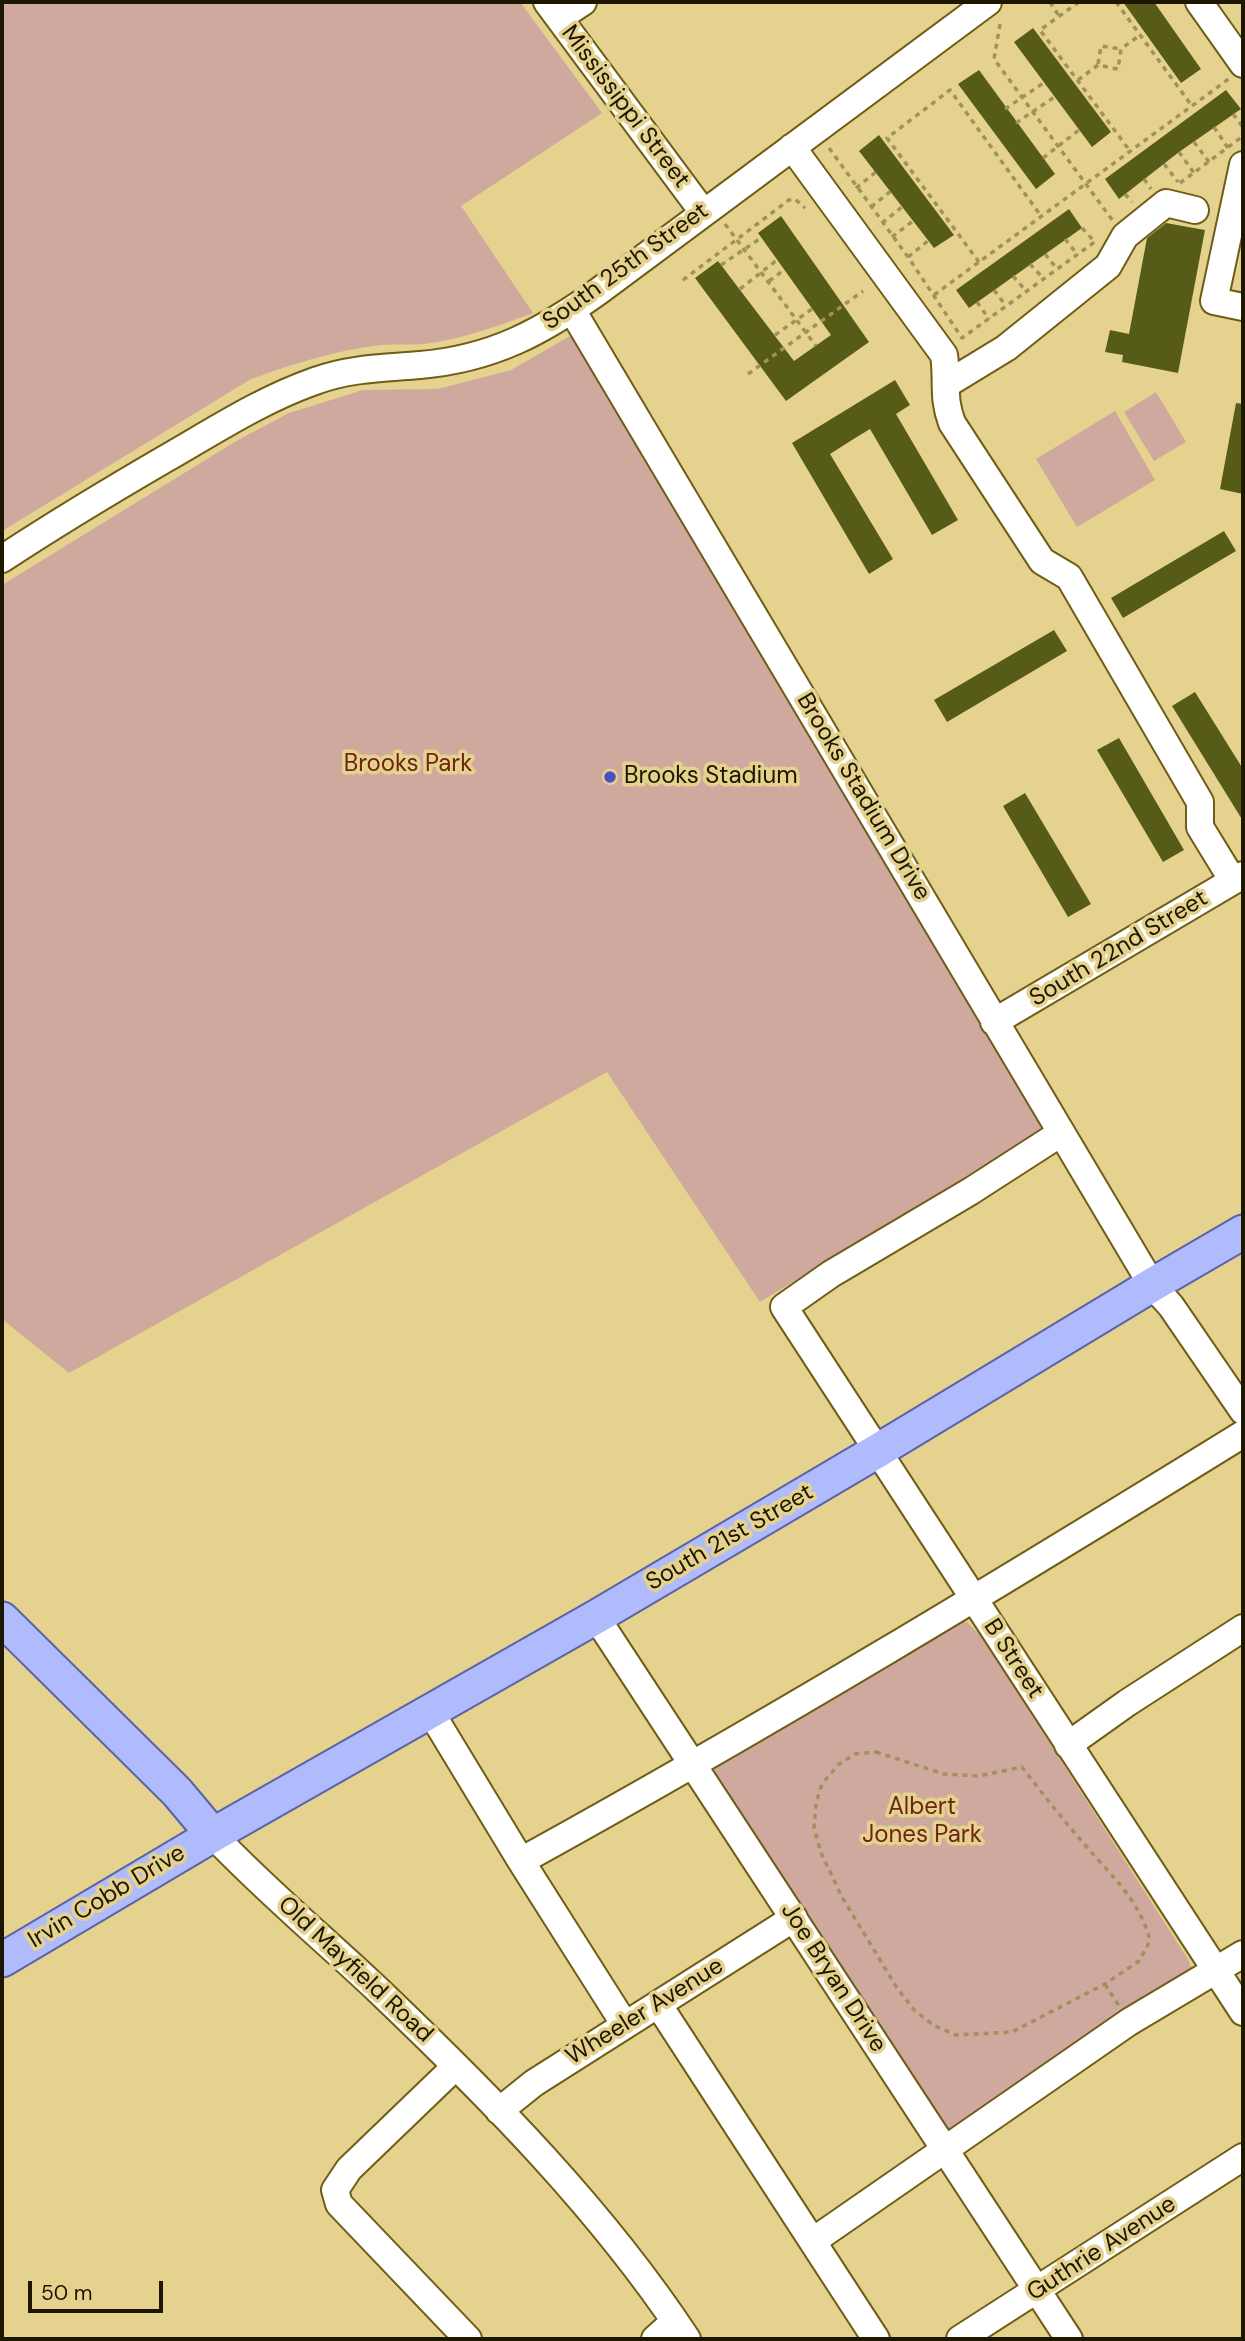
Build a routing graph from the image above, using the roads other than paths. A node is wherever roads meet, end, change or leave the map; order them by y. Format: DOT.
graph roads {
  1 [pos="583,2"];
  2 [pos="1199,2"];
  3 [pos="553,10"];
  4 [pos="994,13"];
  5 [pos="1240,68"];
  6 [pos="792,147"];
  7 [pos="1236,156"];
  8 [pos="1195,210"];
  9 [pos="713,217"];
  10 [pos="1243,307"];
  11 [pos="572,310"];
  12 [pos="947,384"];
  13 [pos="2,559"];
  14 [pos="1238,878"];
  15 [pos="994,1022"];
  16 [pos="1061,1133"];
  17 [pos="1243,1233"];
  18 [pos="1152,1285"];
  19 [pos="1243,1411"];
  20 [pos="1243,1434"];
  21 [pos="879,1450"];
  22 [pos="975,1600"];
  23 [pos="596,1616"];
  24 [pos="2,1619"];
  25 [pos="1243,1628"];
  26 [pos="430,1711"];
  27 [pos="1068,1745"];
  28 [pos="693,1766"];
  29 [pos="213,1835"];
  30 [pos="521,1861"];
  31 [pos="794,1918"];
  32 [pos="1243,1954"];
  33 [pos="2,1960"];
  34 [pos="1217,1971"];
  35 [pos="658,2004"];
  36 [pos="1243,2012"];
  37 [pos="625,2025"];
  38 [pos="456,2066"];
  39 [pos="499,2111"];
  40 [pos="946,2150"];
  41 [pos="1243,2157"];
  42 [pos="813,2241"];
  43 [pos="1037,2291"];
  44 [pos="681,2330"];
  45 [pos="468,2339"];
  46 [pos="655,2339"];
  47 [pos="876,2339"];
  48 [pos="960,2339"];
  49 [pos="1069,2339"];
  1 -- 3 [label="street"];
  2 -- 5 [label="street"];
  3 -- 9 [label="street, Mississippi Street"];
  4 -- 6 [label="street, South 25th Street"];
  6 -- 9 [label="street, South 25th Street"];
  6 -- 12 [label="street"];
  7 -- 10 [label="street"];
  8 -- 12 [label="street"];
  9 -- 11 [label="street, South 25th Street"];
  11 -- 13 [label="street, South 25th Street"];
  11 -- 15 [label="street, Brooks Stadium Drive"];
  12 -- 14 [label="street"];
  14 -- 15 [label="street, South 22nd Street"];
  15 -- 16 [label="street, Brooks Stadium Drive"];
  16 -- 18 [label="street, Brooks Stadium Drive"];
  16 -- 21 [label="street, B Street"];
  17 -- 18 [label="main road, South 21st Street"];
  18 -- 19 [label="street, Brooks Stadium Drive"];
  18 -- 21 [label="main road, South 21st Street"];
  20 -- 22 [label="street"];
  21 -- 22 [label="street, B Street"];
  21 -- 23 [label="main road, South 21st Street"];
  22 -- 27 [label="street, B Street"];
  22 -- 28 [label="street"];
  23 -- 26 [label="main road, South 21st Street"];
  23 -- 28 [label="street, Joe Bryan Drive"];
  24 -- 29 [label="main road, Old Mayfield Road"];
  25 -- 27 [label="street"];
  26 -- 29 [label="main road, South 21st Street"];
  26 -- 30 [label="street"];
  27 -- 34 [label="street, B Street"];
  28 -- 30 [label="street"];
  28 -- 31 [label="street, Joe Bryan Drive"];
  29 -- 33 [label="main road, Irvin Cobb Drive"];
  29 -- 38 [label="street, Old Mayfield Road"];
  30 -- 37 [label="street"];
  31 -- 35 [label="street, Wheeler Avenue"];
  31 -- 40 [label="street, Joe Bryan Drive"];
  32 -- 34 [label="street"];
  34 -- 36 [label="street, B Street"];
  34 -- 40 [label="street"];
  35 -- 37 [label="street, Wheeler Avenue"];
  35 -- 42 [label="street"];
  37 -- 39 [label="street, Wheeler Avenue"];
  38 -- 39 [label="street, Old Mayfield Road"];
  38 -- 45 [label="street"];
  39 -- 44 [label="street, Old Mayfield Road"];
  40 -- 42 [label="street"];
  40 -- 43 [label="street, Joe Bryan Drive"];
  41 -- 43 [label="street, Guthrie Avenue"];
  42 -- 47 [label="street"];
  43 -- 48 [label="street, Guthrie Avenue"];
  43 -- 49 [label="street, Joe Bryan Drive"];
  44 -- 46 [label="street"];
}
